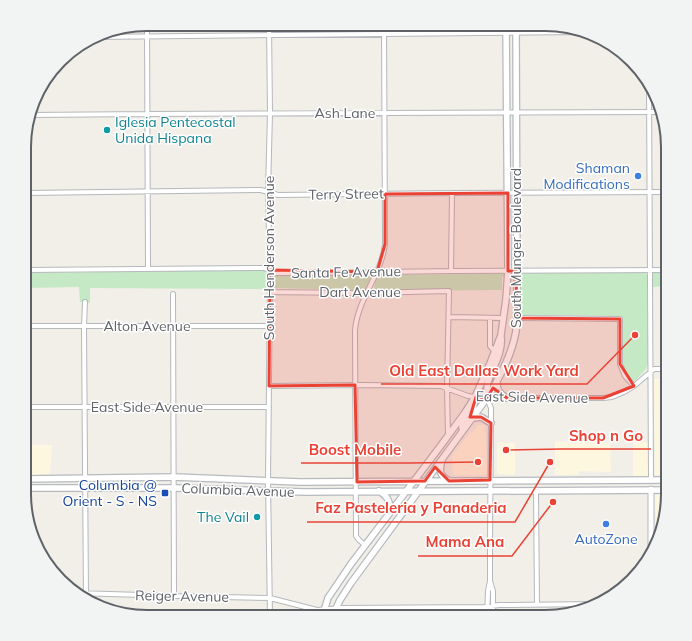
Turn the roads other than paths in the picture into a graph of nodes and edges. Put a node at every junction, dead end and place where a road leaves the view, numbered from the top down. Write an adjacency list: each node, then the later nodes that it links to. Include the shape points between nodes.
1 (147, 31): 8 (street)
2 (269, 31): 7 (street, South Henderson Avenue)
3 (506, 32): 4 (street); 6 (street); 16 (main road, South Munger Boulevard)
4 (516, 32): 5 (street); 11 (main road, South Munger Boulevard)
5 (560, 32)
6 (384, 33): 7 (street); 15 (street)
7 (269, 35): 8 (street); 14 (street, South Henderson Avenue)
8 (147, 36): 9 (street); 17 (street)
9 (111, 37)
10 (649, 96): 12 (street)
11 (516, 112): 12 (street, Ash Lane); 16 (street, Ash Lane); 21 (main road, South Munger Boulevard)
12 (649, 112): 13 (street, Ash Lane); 22 (street)
13 (655, 112)
14 (270, 113): 15 (street, Ash Lane); 17 (street, Ash Lane); 20 (street, South Henderson Avenue)
15 (385, 113): 16 (street, Ash Lane); 27 (street)
16 (506, 113): 26 (main road, South Munger Boulevard)
17 (148, 114): 18 (street, Ash Lane); 19 (street)
18 (36, 115)
19 (149, 191): 20 (street, Terry Street); 24 (street, Terry Street); 28 (street)
20 (268, 191): 27 (street, Terry Street, via 278,195); 31 (street, South Henderson Avenue)
21 (517, 192): 22 (street, Terry Street); 26 (street, Terry Street); 33 (main road, South Munger Boulevard)
22 (650, 192): 23 (street, Terry Street); 29 (street)
23 (661, 192)
24 (31, 193)
25 (452, 193): 26 (street, Terry Street); 27 (street, Terry Street); 35 (street)
26 (508, 193): 32 (main road, South Munger Boulevard)
27 (385, 194): 36 (street, via 385,244)
28 (148, 268): 30 (street, Santa Fe Avenue); 31 (street, Santa Fe Avenue)
29 (650, 269): 33 (street, Santa Fe Avenue); 34 (street, Santa Fe Avenue); 52 (street)
30 (31, 270)
31 (270, 270): 36 (street, Santa Fe Avenue, via 275,273); 37 (street, South Henderson Avenue)
32 (508, 270): 33 (street, Santa Fe Avenue); 35 (street, Santa Fe Avenue); 43 (main road, South Munger Boulevard)
33 (516, 270): 44 (main road, South Munger Boulevard)
34 (661, 270)
35 (451, 271): 36 (street, Santa Fe Avenue)
36 (377, 272): 38 (street)
37 (270, 292): 38 (street, Dart Avenue); 48 (street, South Henderson Avenue)
38 (367, 293): 41 (street, Dart Avenue, via 449,291); 54 (street, via 356,320)
39 (173, 294): 47 (street)
40 (85, 302): 46 (street)
41 (449, 317): 42 (street); 57 (street)
42 (490, 318): 43 (street); 50 (street, via 490,346)
43 (504, 318): 49 (main road, South Munger Boulevard)
44 (517, 318): 53 (main road, South Munger Boulevard, via 513,344); 56 (street, via 620,319 621,369)
45 (31, 326): 46 (street, Alton Avenue)
46 (84, 326): 47 (street, Alton Avenue); 64 (street)
47 (173, 326): 48 (street, Alton Avenue); 62 (street)
48 (269, 326): 55 (street, South Henderson Avenue)
49 (501, 335): 50 (main road, South Munger Boulevard); 59 (main road, via 502,343 488,382)
50 (494, 352): 58 (main road, South Munger Boulevard)
51 (661, 370): 52 (street, East Side Avenue)
52 (650, 373): 56 (street, East Side Avenue); 75 (street)
53 (498, 381): 59 (main road, South Munger Boulevard); 60 (main road, via 498,391)
54 (355, 385): 55 (street, East Side Avenue); 57 (street, East Side Avenue); 79 (street)
55 (269, 386): 63 (street, South Henderson Avenue)
56 (634, 386): 60 (street, East Side Avenue, via 618,395 603,398)
57 (447, 388): 58 (street, East Side Avenue); 68 (street)
58 (475, 397): 59 (street, East Side Avenue); 67 (main road, via 473,408 462,425); 68 (main road, South Munger Boulevard)
59 (487, 398): 60 (street, East Side Avenue); 65 (main road, South Munger Boulevard); 66 (street, via 491,408)
60 (507, 398)
61 (31, 407): 64 (street, East Side Avenue)
62 (173, 407): 63 (street, East Side Avenue); 64 (street, East Side Avenue); 70 (street)
63 (269, 407): 77 (street, South Henderson Avenue)
64 (85, 408): 71 (street)
65 (473, 418): 66 (main road, via 481,417); 67 (main road, South Munger Boulevard)
66 (491, 423): 73 (street)
67 (462, 432): 69 (main road, South Munger Boulevard)
68 (448, 435): 80 (main road, South Munger Boulevard)
69 (442, 458): 78 (main road, South Munger Boulevard); 81 (main road, via 441,474)
70 (174, 477): 71 (main road, Columbia Avenue); 77 (main road, Columbia Avenue); 84 (street)
71 (85, 478): 72 (main road, Columbia Avenue); 83 (street)
72 (31, 479)
73 (490, 480): 74 (main road, Columbia Avenue); 81 (main road, Columbia Avenue); 87 (street)
74 (584, 480): 75 (main road, Columbia Avenue); 89 (main road)
75 (652, 480): 76 (main road, Columbia Avenue); 85 (main road)
76 (661, 480)
77 (268, 481): 79 (main road, Columbia Avenue); 91 (street, South Henderson Avenue)
78 (425, 481): 80 (main road, Columbia Avenue); 81 (main road, Columbia Avenue); 94 (main road, South Munger Boulevard)
79 (357, 482): 80 (main road, Columbia Avenue); 92 (street)
80 (413, 482): 93 (main road, South Munger Boulevard)
81 (449, 482)
82 (31, 488): 83 (main road, Columbia Avenue)
83 (85, 488): 84 (main road, Columbia Avenue); 99 (street)
84 (175, 488): 91 (main road, Columbia Avenue); 101 (street)
85 (651, 489): 89 (main road, Columbia Avenue); 90 (main road, Columbia Avenue); 96 (street)
86 (379, 490): 92 (main road, Columbia Avenue); 93 (main road, Columbia Avenue); 95 (main road, via 389,500)
87 (490, 490): 88 (main road, Columbia Avenue); 94 (main road, Columbia Avenue); 98 (street)
88 (536, 490): 89 (main road, Columbia Avenue); 103 (street)
89 (584, 490)
90 (661, 490)
91 (269, 491): 92 (main road, Columbia Avenue); 102 (street, South Henderson Avenue)
92 (356, 491): 97 (street, via 356,536)
93 (406, 491): 94 (main road, Columbia Avenue); 95 (main road, South Munger Boulevard)
94 (419, 491): 107 (main road, South Munger Boulevard, via 351,583)
95 (389, 514): 97 (main road, South Munger Boulevard)
96 (651, 540)
97 (365, 545): 108 (main road, South Munger Boulevard, via 328,598)
98 (490, 581): 105 (street); 106 (street)
99 (86, 593)
100 (87, 593): 101 (street, Reiger Avenue)
101 (174, 596): 102 (street, Reiger Avenue)
102 (270, 598): 108 (street, Reiger Avenue, via 317,610); 109 (street, South Henderson Avenue)
103 (537, 604): 104 (street, Reiger Avenue); 105 (street, Reiger Avenue)
104 (581, 604)
105 (493, 606): 106 (street, Reiger Avenue); 110 (street)
106 (487, 607): 107 (street, Reiger Avenue)
107 (336, 608): 108 (street, Reiger Avenue)
108 (324, 609)
109 (270, 610)
110 (493, 610)

